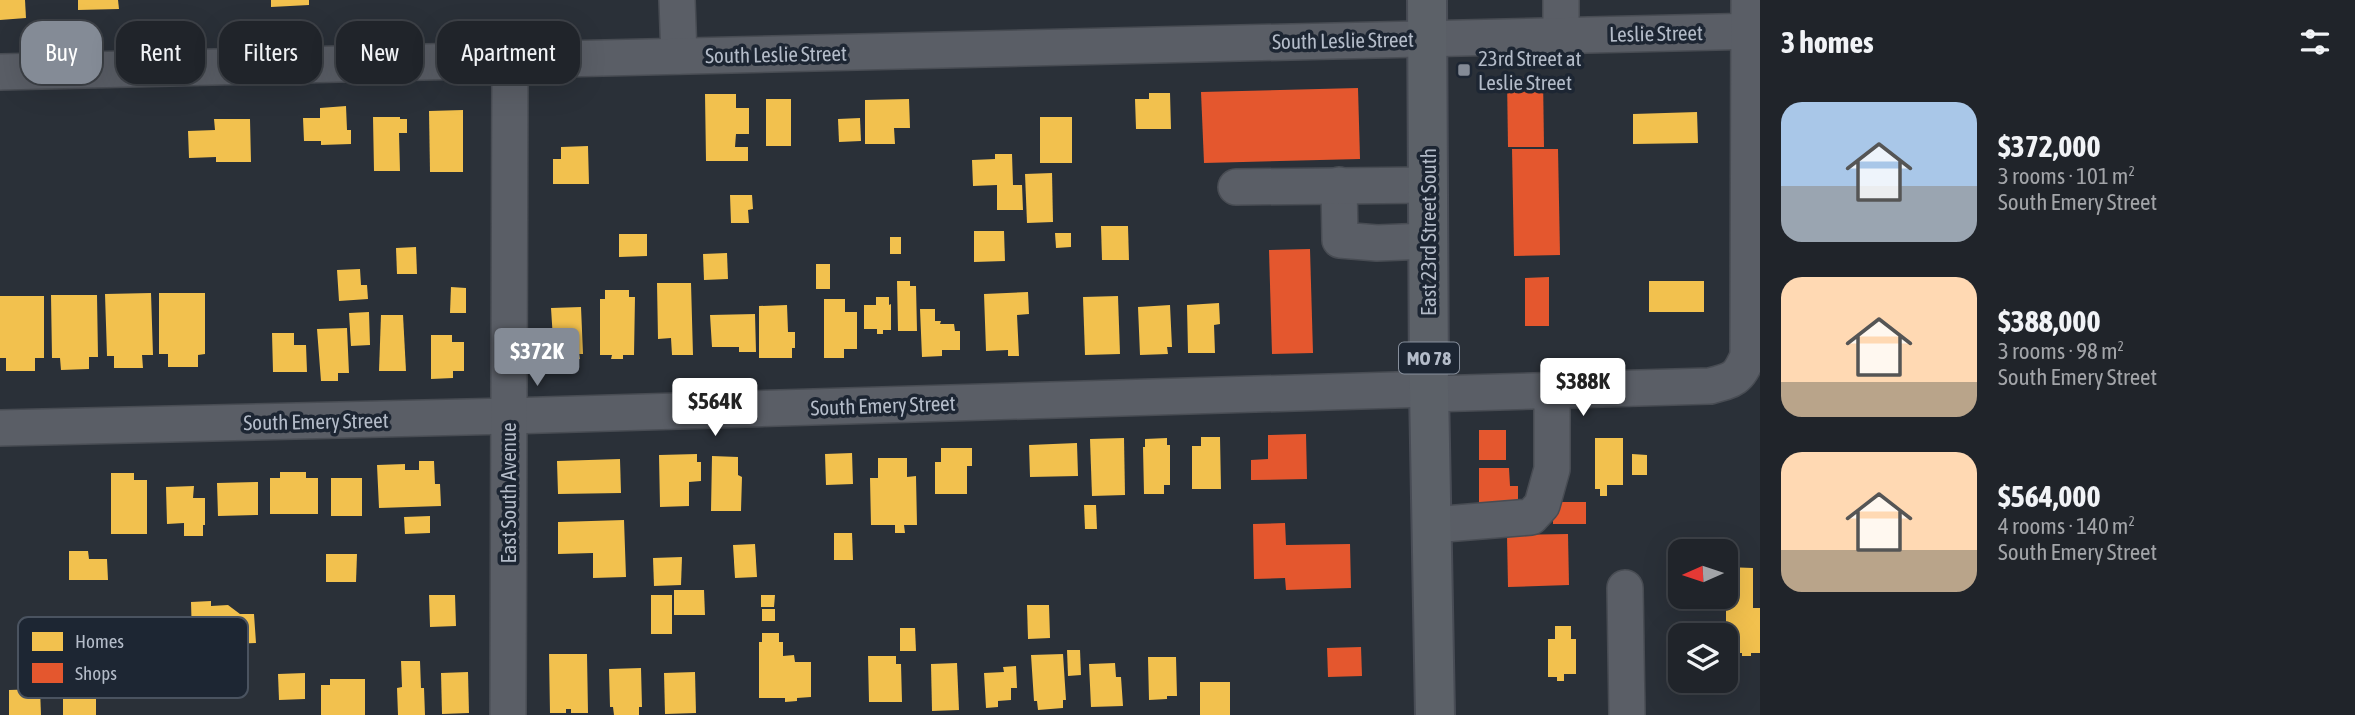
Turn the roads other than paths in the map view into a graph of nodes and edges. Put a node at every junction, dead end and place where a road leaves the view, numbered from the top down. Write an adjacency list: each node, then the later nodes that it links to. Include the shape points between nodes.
1 (677, 0): 7 (street)
2 (1427, 0): 6 (main road, East 23rd Street South / MO 78)
3 (1561, 0): 5 (street)
4 (1753, 20): 5 (street, Leslie Street); 17 (street, South Emery Street, via 1748,356 1740,374 1710,386)
5 (1561, 36): 6 (street, Leslie Street)
6 (1426, 38): 7 (street, South Leslie Street); 13 (main road, East 23rd Street South / MO 78)
7 (679, 56): 8 (street, South Leslie Street)
8 (580, 58)
9 (437, 62): 10 (street, South Leslie Street)
10 (0, 72)
11 (510, 84): 18 (street, East South Avenue)
12 (1339, 185): 13 (street); 14 (street); 15 (street, via 1340,240)
13 (1427, 185): 15 (main road, East 23rd Street South / MO 78)
14 (1236, 187)
15 (1428, 241): 16 (main road, East 23rd Street South / MO 78)
16 (1429, 391): 17 (street, South Emery Street); 18 (street, South Emery Street); 20 (main road, East 23rd Street South / MO 78)
17 (1552, 391): 20 (street, via 1552,469 1542,505 1531,517)
18 (509, 416): 19 (street, South Emery Street); 22 (street, East South Avenue)
19 (0, 428)
20 (1432, 525): 23 (main road, East 23rd Street South / MO 78)
21 (1625, 588): 24 (street)
22 (508, 715)
23 (1435, 715)
24 (1628, 715)

